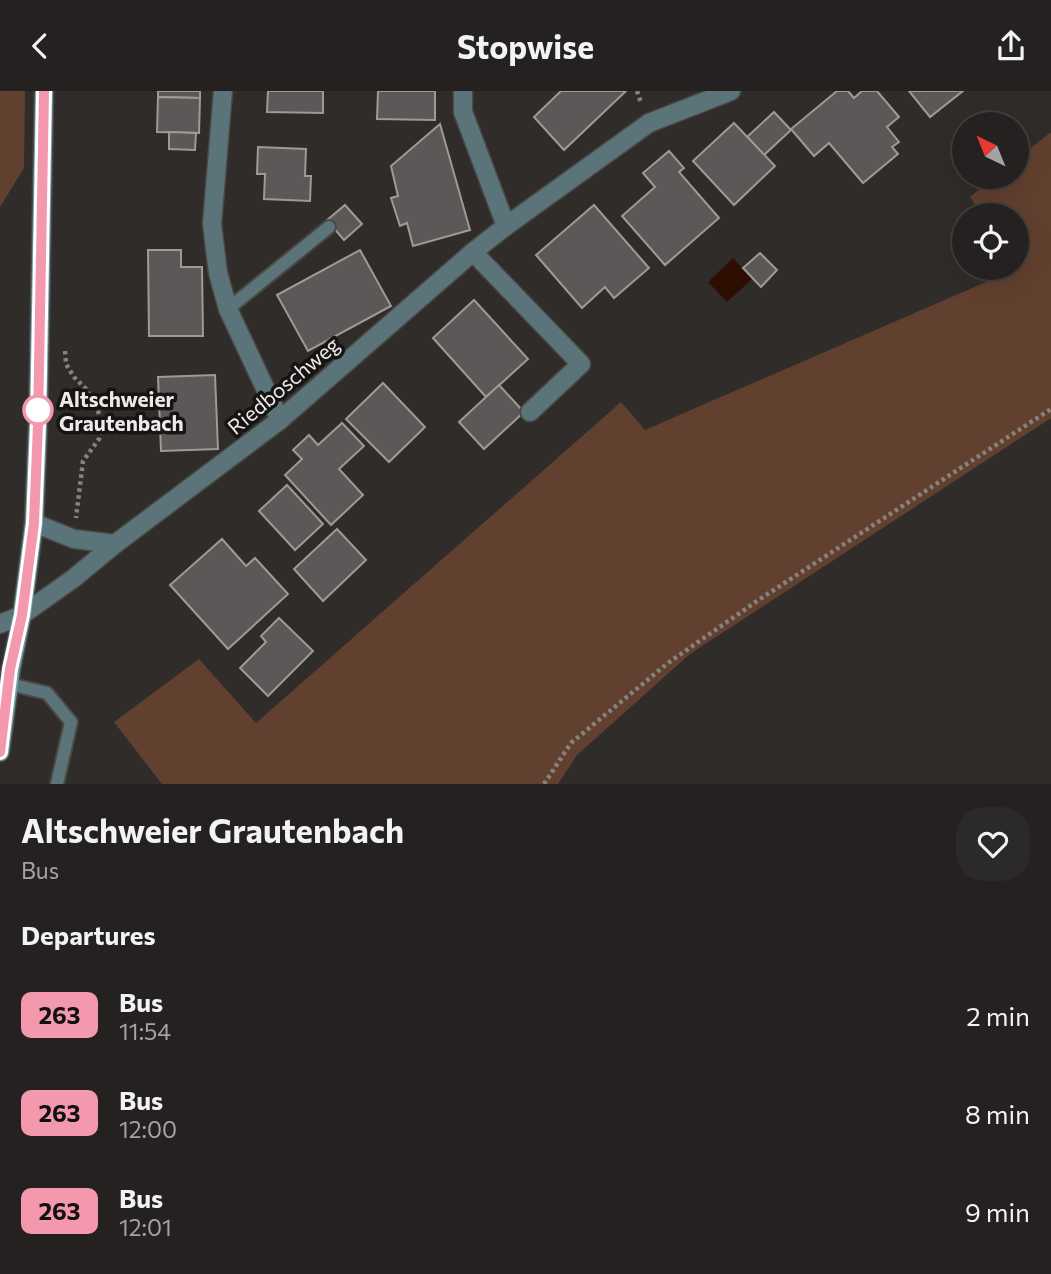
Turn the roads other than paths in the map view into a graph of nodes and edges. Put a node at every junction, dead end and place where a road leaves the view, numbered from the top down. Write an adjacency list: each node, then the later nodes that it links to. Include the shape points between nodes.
1 (44, 91): 11 (street)
2 (223, 91): 8 (street, via 212,224 218,273)
3 (463, 91): 5 (street, via 463,112)
4 (731, 91): 5 (street, Riedboschweg, via 649,123)
5 (506, 226): 7 (street, Riedboschweg)
6 (329, 227): 8 (lane)
7 (473, 253): 9 (street, via 581,364); 10 (street, Riedboschweg)
8 (229, 309): 10 (street)
9 (530, 412)
10 (280, 420): 12 (street, Riedboschweg)
11 (34, 523): 12 (street, via 74,539); 13 (street)
12 (115, 544): 13 (street, Riedboschweg)
13 (22, 615): 14 (street, Riedboschweg); 15 (street)
14 (0, 624)
15 (9, 684): 16 (street); 17 (lane, via 47,694 71,722)
16 (0, 752)
17 (57, 784)

